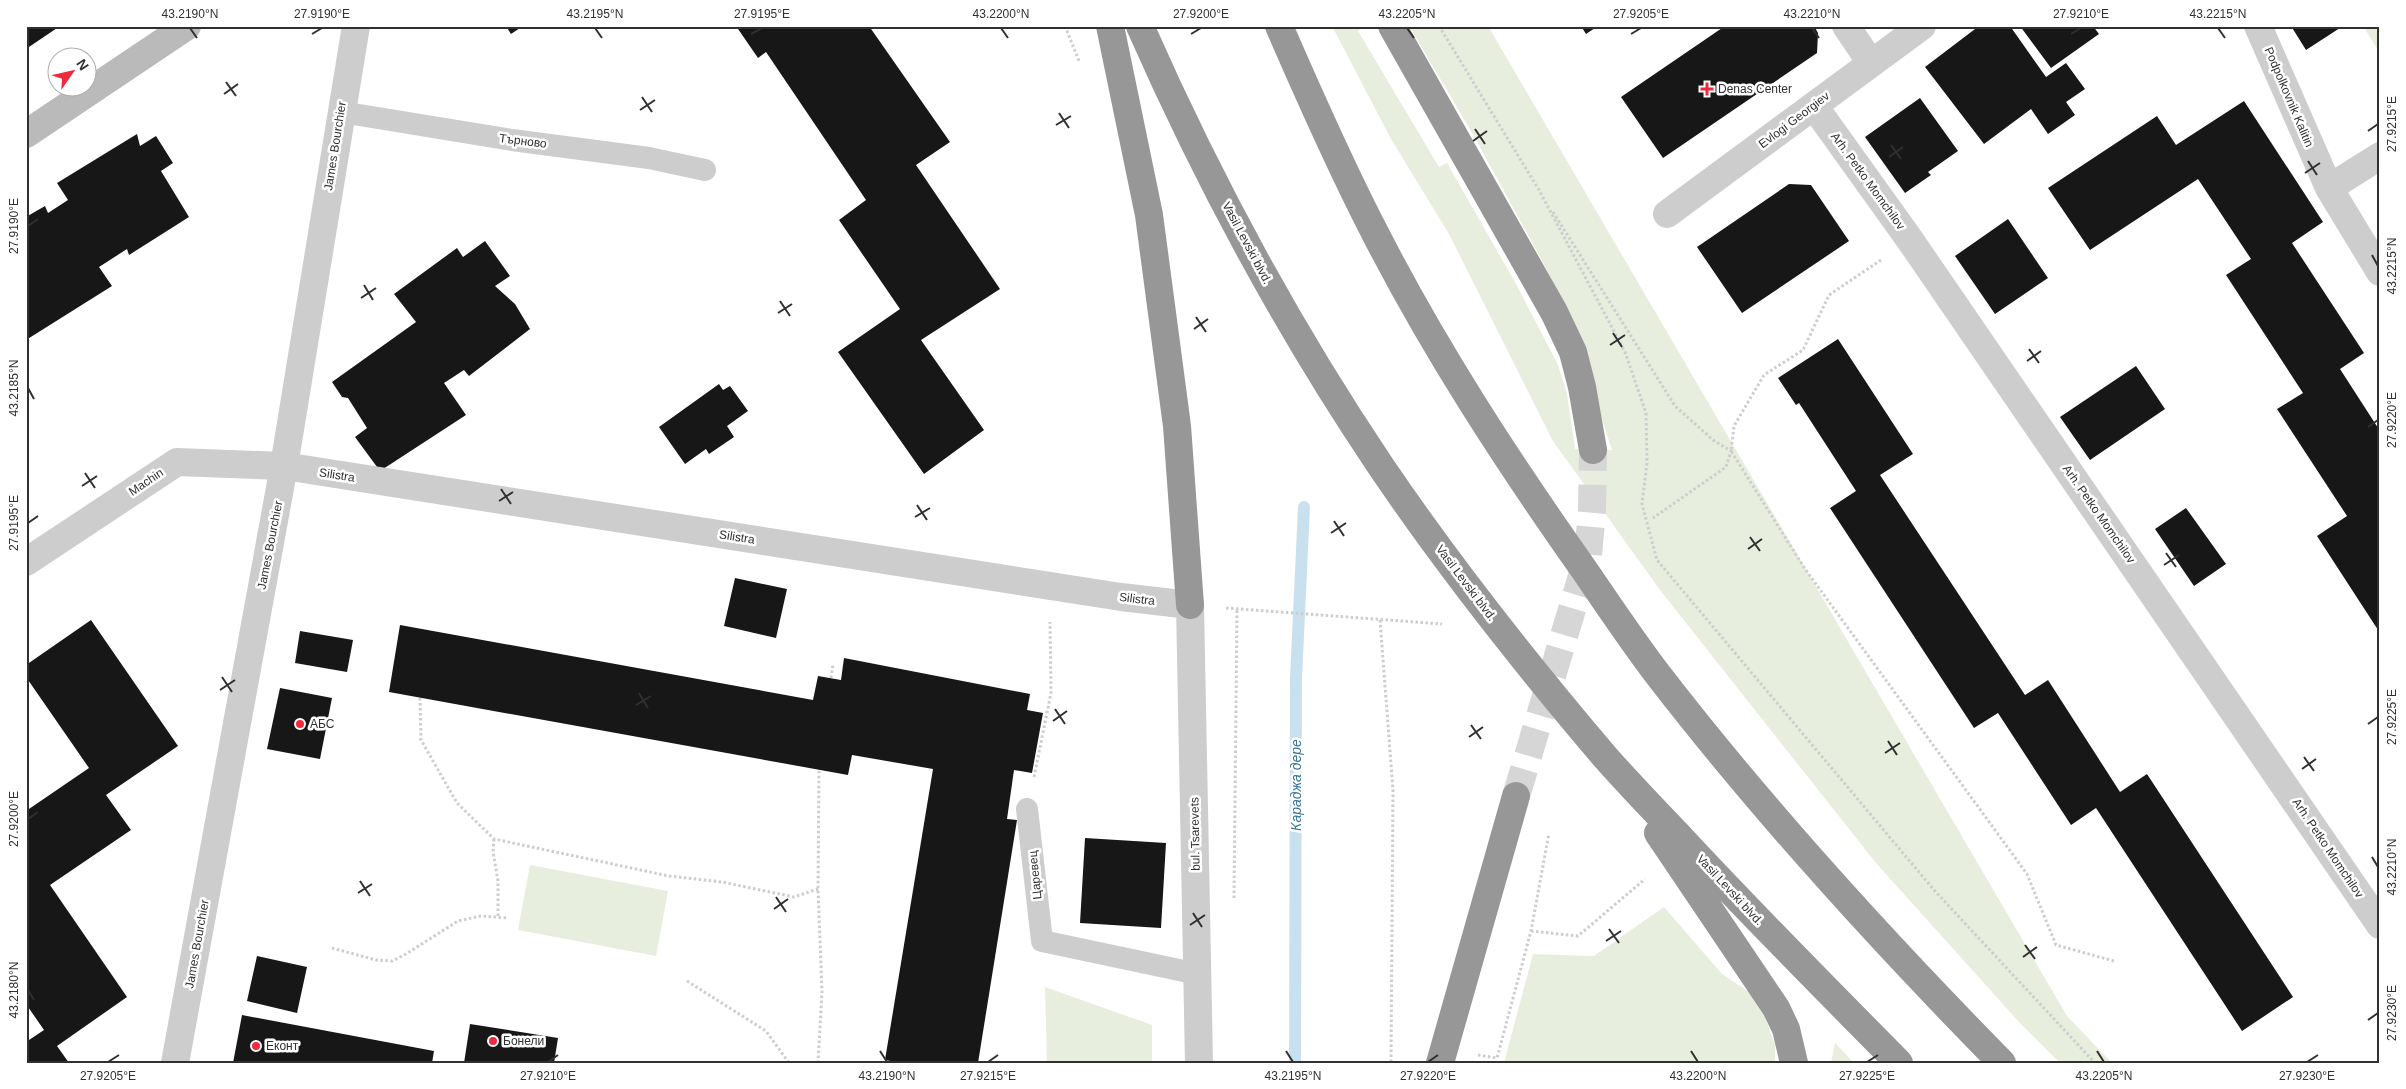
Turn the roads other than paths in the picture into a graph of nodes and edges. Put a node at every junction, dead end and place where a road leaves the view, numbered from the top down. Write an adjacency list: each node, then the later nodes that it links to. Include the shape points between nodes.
1 (187, 26): 13 (street)
2 (356, 26): 12 (street, James Bourchier)
3 (1110, 26): 22 (highway, via 1149,215 1177,426)
4 (1140, 26): 23 (highway, Vasil Levski blvd., via 1194,145 1286,315 1333,393 1432,538)
5 (1279, 26): 33 (highway, via 1374,231 1467,395 1542,510 1657,673 1732,767 1917,976)
6 (1392, 26): 19 (highway, via 1558,320 1573,352)
7 (1846, 26): 10 (street)
8 (1922, 26): 10 (street, Evlogi Georgiev)
9 (2258, 26): 16 (street, Podpolkovnik Kalitin)
10 (1871, 63): 11 (street, Evlogi Georgiev)
11 (1814, 106): 17 (street, Evlogi Georgiev); 26 (street, Arh. Petko Momchilov, via 1910,240)
12 (340, 112): 15 (lane, Търново, via 649,158); 20 (street, James Bourchier)
13 (26, 134)
14 (2380, 156): 16 (street)
15 (706, 170)
16 (2329, 188): 18 (street, Podpolkovnik Kalitin)
17 (1667, 214)
18 (2380, 272)
19 (1593, 450)
20 (284, 466): 21 (street, Machin, via 177,462); 22 (street, Silistra); 29 (street, James Bourchier)
21 (26, 562)
22 (1190, 605): 27 (street, bul. Tsarevets)
23 (1608, 760): 31 (highway, via 1776,1008 1786,1029); 32 (highway, Vasil Levski blvd., via 1749,911)
24 (1516, 796): 28 (highway)
25 (1027, 809): 27 (lane, Царевец, via 1042,940)
26 (2380, 925)
27 (1198, 974): 30 (street, bul. Tsarevets)
28 (1441, 1055)
29 (175, 1063)
30 (1199, 1063)
31 (1794, 1063)
32 (1899, 1063)
33 (2002, 1063)

